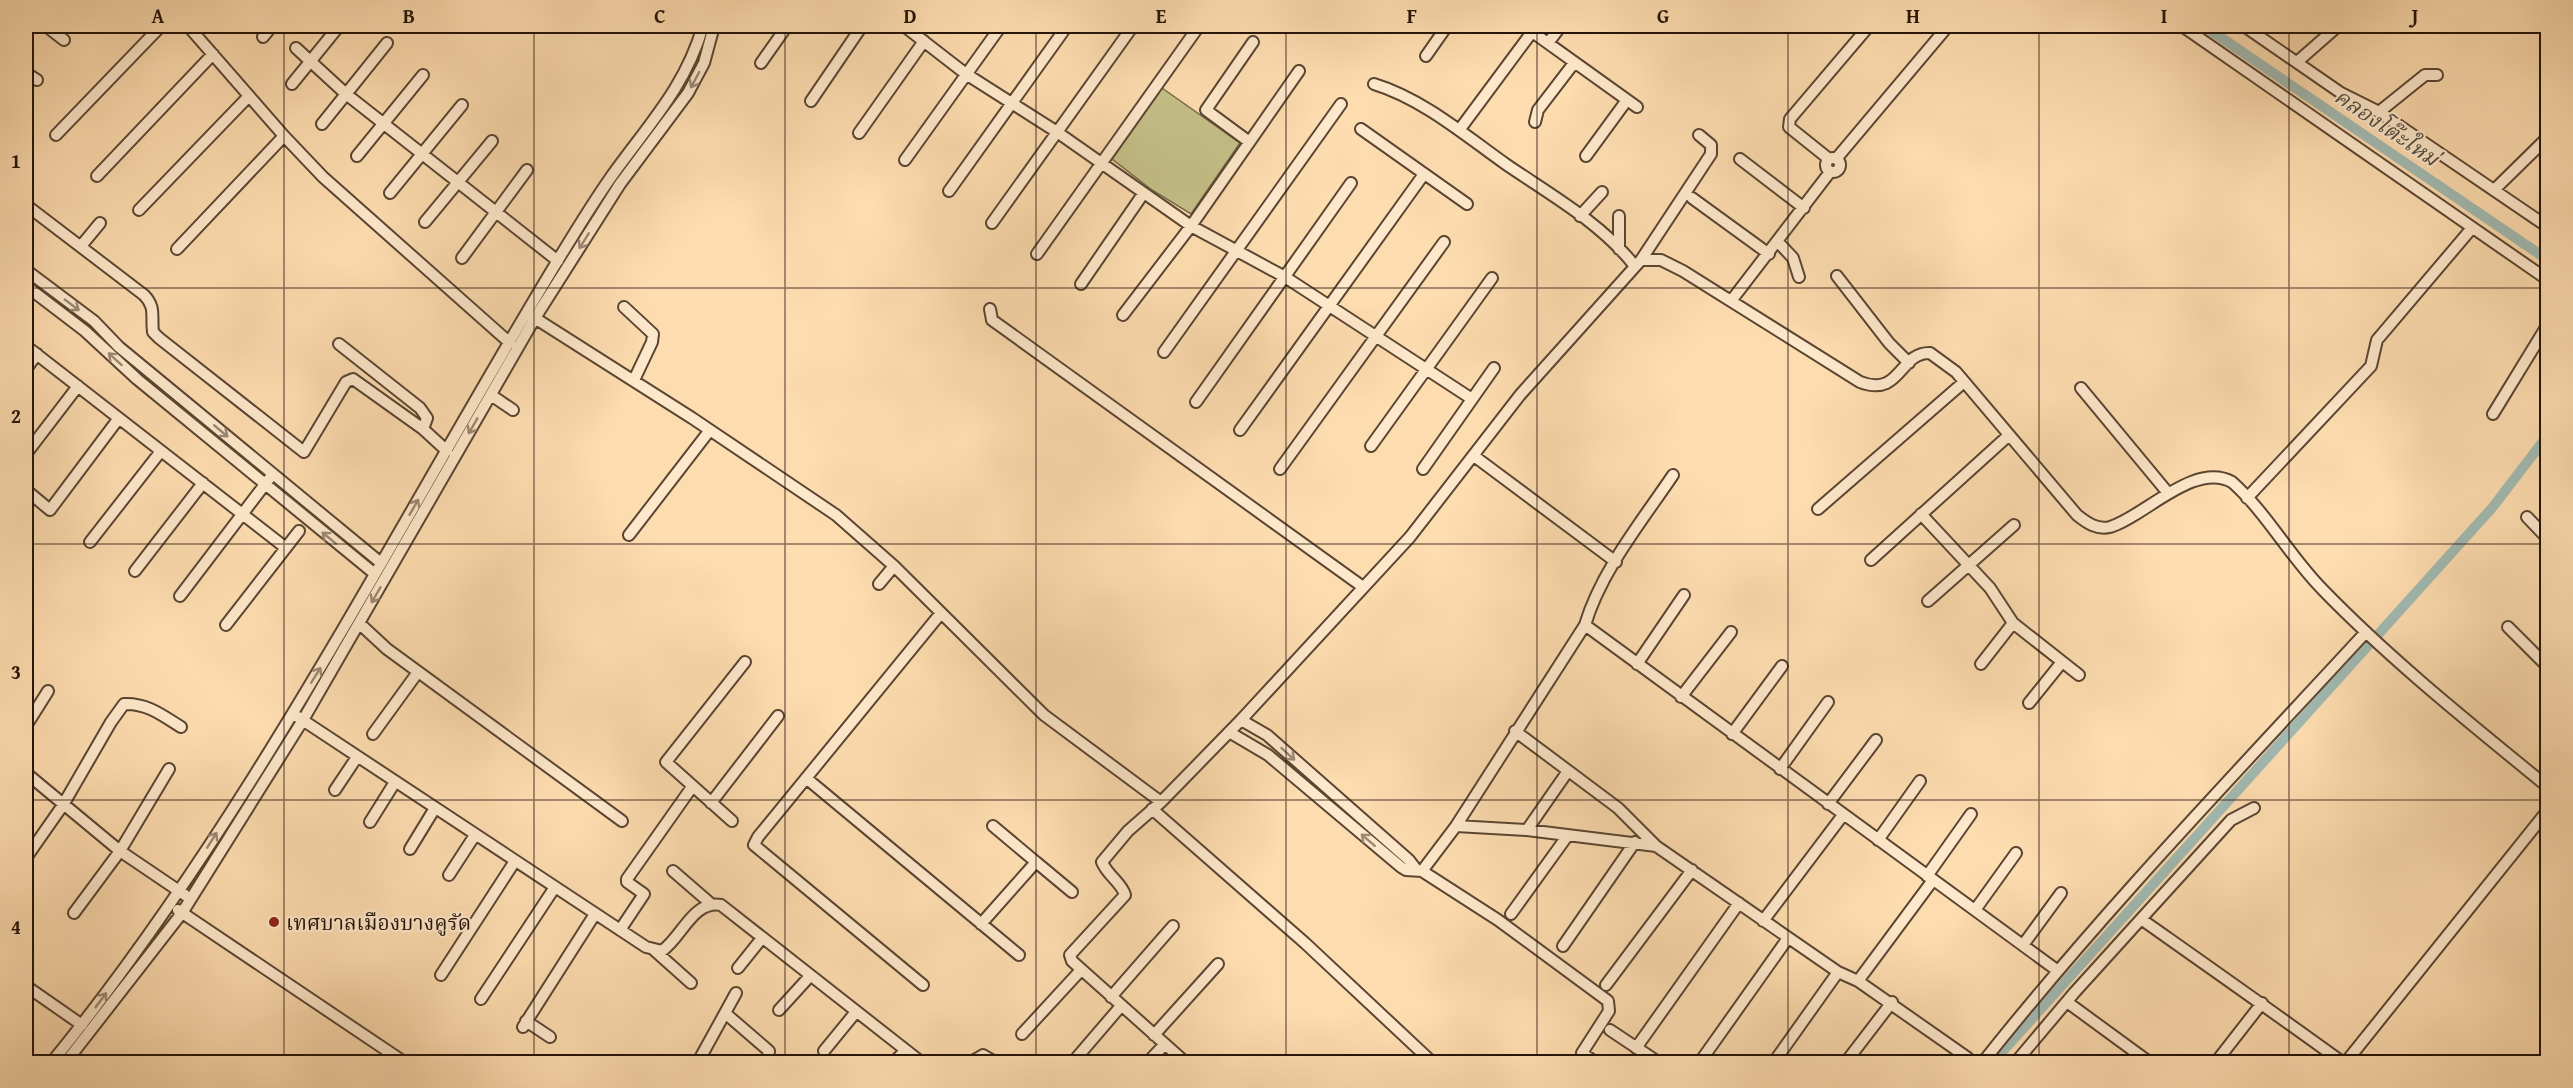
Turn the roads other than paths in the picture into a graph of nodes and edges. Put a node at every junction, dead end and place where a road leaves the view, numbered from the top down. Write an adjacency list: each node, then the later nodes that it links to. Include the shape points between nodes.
1 (46, 26): 24 (street)
2 (161, 26): 60 (street)
3 (188, 26): 30 (street)
4 (272, 26): 23 (street)
5 (339, 26): 32 (street)
6 (703, 26): 106 (street, via 679,86 610,178)
7 (714, 26): 120 (street, one-way to 120, via 704,63 688,93)
8 (787, 26): 34 (street)
9 (862, 26): 47 (street)
10 (904, 26): 25 (street)
11 (1067, 26): 48 (street)
12 (1133, 26): 58 (street)
13 (1199, 26): 72 (street)
14 (1448, 26): 31 (street)
15 (1561, 26): 28 (street)
16 (1869, 26): 70 (street, via 1790,119 1789,127)
17 (1948, 26): 70 (street)
18 (2181, 26): 96 (street)
19 (2244, 26): 33 (street)
20 (2338, 26): 33 (street)
21 (996, 27): 38 (street)
22 (1528, 29): 28 (street); 57 (street)
23 (263, 37)
24 (64, 40)
25 (924, 41): 38 (street); 59 (street)
26 (1253, 42): 65 (street, via 1206,110)
27 (387, 43): 44 (street)
28 (1548, 44): 35 (street)
29 (296, 48): 32 (street)
30 (213, 54): 45 (street); 75 (street)
31 (1426, 56)
32 (311, 62): 42 (street); 44 (street)
33 (2297, 62): 52 (street, via 2341,93)
34 (761, 63)
35 (1574, 63): 46 (street); 53 (street, via 1538,110)
36 (1299, 71): 65 (street)
37 (26, 73): 41 (street)
38 (966, 74): 48 (street); 71 (street)
39 (423, 75): 55 (street)
40 (2437, 75): 52 (street, via 2425,75)
41 (37, 80)
42 (292, 84)
43 (1374, 84): 57 (street, via 1402,95)
44 (346, 94): 54 (street); 55 (street)
45 (249, 96): 62 (street); 87 (street)
46 (1627, 100): 51 (street); 68 (street)
47 (811, 101)
48 (1010, 104): 58 (street); 79 (street)
49 (1341, 104): 101 (street)
50 (462, 105): 66 (street)
51 (1637, 107)
52 (2379, 112): 78 (street)
53 (1535, 122)
54 (322, 124)
55 (383, 124): 66 (street); 67 (street)
56 (1361, 129): 74 (street)
57 (1460, 129): 89 (street)
58 (1057, 132): 72 (street); 93 (street)
59 (859, 134)
60 (56, 135)
61 (1699, 135): 107 (street, via 1711,145 1710,154)
62 (284, 136): 100 (street); 124 (street, via 323,177)
63 (2547, 137): 78 (street)
64 (492, 141): 77 (street)
65 (1248, 141): 94 (street)
66 (421, 154): 77 (street); 81 (street)
67 (357, 156)
68 (1586, 156)
69 (1740, 159): 86 (street)
70 (1833, 159): 86 (street, via 1840,165 1838,169 1830,172)
71 (905, 160)
72 (1102, 164): 82 (street); 103 (street)
73 (527, 170): 88 (street)
74 (1424, 174): 84 (street); 118 (street)
75 (97, 176)
76 (1351, 183): 110 (street)
77 (458, 184): 88 (street); 91 (street)
78 (2494, 190): 95 (street)
79 (949, 191)
80 (1602, 192): 89 (street)
81 (390, 193)
82 (1143, 194): 94 (street); 114 (street)
83 (1692, 198): 104 (street)
84 (1467, 204)
85 (26, 205): 99 (street)
86 (1804, 208): 98 (street)
87 (139, 210)
88 (496, 214): 105 (street); 106 (street)
89 (1580, 216): 102 (street)
90 (1618, 216): 102 (street)
91 (425, 222)
92 (100, 223): 99 (street)
93 (992, 223)
94 (1191, 226): 101 (street); 121 (street)
95 (2547, 227)
96 (2472, 228): 113 (street); 164 (street, via 2377,340 2371,366)
97 (1444, 242): 123 (street)
98 (1778, 242): 104 (street); 112 (street, via 1793,258)
99 (81, 246): 147 (street, via 151,302 153,332 159,338 304,452 346,382 353,379)
100 (177, 249)
101 (1237, 249): 110 (street); 127 (street)
102 (1619, 249): 107 (street)
103 (1037, 254)
104 (1769, 254): 116 (street)
105 (462, 258)
106 (558, 261): 120 (street)
107 (1637, 263): 116 (street, via 1661,260); 155 (street, via 1520,395)
108 (26, 270): 130 (street, one-way to 130, via 94,321)
109 (1837, 276): 129 (street)
110 (1284, 277): 118 (street); 143 (street)
111 (1492, 278): 133 (street)
112 (1799, 278)
113 (2547, 280)
114 (1081, 284)
115 (26, 286): 134 (street, one-way to 115, via 85,331)
116 (1731, 301): 129 (street, via 1874,388 1895,377)
117 (624, 307): 135 (street, via 653,334)
118 (1330, 307): 123 (street); 149 (street)
119 (990, 309): 183 (street, via 992,320)
120 (531, 315): 124 (street); 135 (street); 141 (street)
121 (1123, 315)
122 (2547, 324): 145 (street)
123 (1376, 338): 133 (street); 157 (street)
124 (510, 342): 153 (street)
125 (339, 344): 147 (street, via 420,408 427,418)
126 (26, 346): 128 (street)
127 (1164, 352)
128 (37, 354): 132 (street); 138 (street)
129 (1909, 363): 136 (street, via 1923,353 1930,353)
130 (146, 368): 134 (street); 137 (street)
131 (1494, 368): 142 (street)
132 (26, 369)
133 (1426, 371): 142 (street); 151 (street)
134 (137, 379): 140 (street)
135 (634, 380): 148 (street)
136 (1964, 382): 150 (street); 165 (street)
137 (165, 384): 140 (street); 158 (street, one-way to 158)
138 (78, 386): 146 (street); 154 (street)
139 (2081, 388): 163 (street)
140 (156, 395): 161 (street)
141 (491, 395): 144 (street); 189 (street, one-way to 189)
142 (1472, 399): 156 (street)
143 (1196, 402)
144 (513, 410)
145 (2493, 414)
146 (119, 418): 152 (street); 162 (street, via 50,510)
147 (423, 429): 153 (street)
148 (710, 430): 171 (street); 179 (street, via 836,515)
149 (1240, 430)
150 (2008, 436): 163 (street, via 2090,525 2110,527); 167 (street)
151 (1371, 447)
152 (162, 451): 160 (street); 173 (street)
153 (447, 451): 177 (street, one-way to 153)
154 (26, 454)
155 (1474, 456): 176 (street); 183 (street, via 1410,537)
156 (1423, 469)
157 (1280, 470)
158 (273, 474): 161 (street); 177 (street)
159 (1673, 474): 176 (street)
160 (203, 483): 166 (street); 180 (street)
161 (265, 485): 166 (street); 181 (street, one-way to 161)
162 (26, 490)
163 (2168, 493): 164 (street, via 2220,477 2232,482)
164 (2247, 498): 194 (street, via 2321,588)
165 (1818, 509)
166 (243, 514): 174 (street); 184 (street)
167 (1922, 514): 175 (street); 178 (street)
168 (2527, 517): 172 (street)
169 (2014, 525): 178 (street)
170 (299, 531): 174 (street)
171 (629, 535)
172 (2547, 539)
173 (90, 542)
174 (286, 548): 190 (street)
175 (1871, 560)
176 (1616, 562): 191 (street)
177 (381, 563): 181 (street)
178 (1969, 565): 186 (street); 188 (street)
179 (894, 566): 182 (street); 187 (street)
180 (135, 571)
181 (375, 574): 207 (street, one-way to 181)
182 (879, 584)
183 (1362, 587): 210 (street)
184 (180, 596)
185 (1684, 596): 197 (street)
186 (1928, 601)
187 (941, 613): 223 (street); 232 (street, via 1044,715)
188 (2013, 623): 196 (street); 198 (street)
189 (360, 624): 201 (street); 209 (street)
190 (226, 625)
191 (1585, 625): 197 (street); 213 (street)
192 (2508, 627): 200 (street)
193 (1731, 632): 204 (street)
194 (2368, 633): 227 (street); 288 (street, via 2222,787)
195 (745, 662): 226 (street, via 666,762)
196 (2062, 662): 202 (street); 206 (street)
197 (1637, 664): 204 (street)
198 (1980, 664)
199 (1782, 666): 216 (street)
200 (2547, 668)
201 (418, 672): 215 (street); 238 (street)
202 (2079, 675)
203 (48, 691): 211 (street)
204 (1681, 697): 216 (street)
205 (1828, 702): 220 (street)
206 (2029, 704)
207 (292, 713): 209 (street); 262 (street, one-way to 207)
208 (778, 716): 229 (street)
209 (303, 720): 218 (street); 265 (street)
210 (1241, 720): 214 (street); 256 (street, one-way to 256, via 1267,735)
211 (26, 726)
212 (181, 726): 231 (street, via 153,709 124,704)
213 (1515, 731): 221 (street); 243 (street)
214 (1229, 732): 232 (street); 256 (street, one-way to 214, via 1401,867 1268,755)
215 (373, 734)
216 (1732, 734): 220 (street)
217 (1876, 740): 230 (street)
218 (357, 756): 225 (street); 228 (street)
219 (169, 769): 251 (street)
220 (1780, 769): 230 (street)
221 (1568, 771): 244 (street); 249 (street, via 1618,808)
222 (26, 773): 231 (street)
223 (806, 778): 276 (street); 294 (street, via 754,845)
224 (1920, 781): 247 (street)
225 (395, 782): 233 (street); 240 (street)
226 (692, 787): 229 (street); 278 (street, via 627,879 644,896)
227 (2547, 787)
228 (334, 790)
229 (711, 803): 239 (street)
230 (1828, 804): 237 (street)
231 (63, 805): 251 (street); 253 (street)
232 (1157, 806): 287 (street, via 1128,831 1102,862 1125,895 1070,955); 332 (street)
233 (435, 808): 245 (street); 250 (street)
234 (2254, 808): 274 (street, via 2231,820)
235 (2547, 810): 241 (street)
236 (1971, 814): 260 (street)
237 (1843, 815): 247 (street); 275 (street)
238 (622, 821)
239 (732, 821)
240 (370, 822)
241 (2544, 824): 317 (street)
242 (993, 826): 255 (street)
243 (1456, 826): 244 (street); 256 (street)
244 (1527, 830): 246 (street)
245 (475, 835): 254 (street); 259 (street)
246 (1568, 835): 248 (street); 273 (street)
247 (1878, 840): 260 (street)
248 (1635, 842): 249 (street); 282 (street)
249 (1656, 846): 257 (street)
250 (410, 849)
251 (120, 851): 262 (street); 270 (street)
252 (2016, 853): 269 (street)
253 (26, 858)
254 (515, 861): 261 (street); 290 (street)
255 (1036, 862): 263 (street); 276 (street)
256 (1419, 870): 333 (street, via 1498,920 1608,1001 1609,1011 1582,1053)
257 (1692, 870): 267 (street); 295 (street)
258 (673, 871): 266 (street)
259 (449, 875)
260 (1930, 878): 269 (street); 292 (street)
261 (555, 887): 272 (street); 299 (street)
262 (180, 892): 265 (street); 268 (street)
263 (1072, 892)
264 (2061, 893): 281 (street)
265 (190, 899): 271 (street)
266 (710, 903): 279 (street, via 721,905); 283 (street, via 700,909 670,945 662,951)
267 (1739, 903): 275 (street); 313 (street)
268 (171, 905): 271 (street); 307 (street, one-way to 268)
269 (1975, 910): 281 (street)
270 (74, 913)
271 (182, 913): 319 (street); 320 (street)
272 (595, 914): 278 (street); 311 (street, via 525,1024)
273 (1511, 914)
274 (2141, 919): 301 (street); 302 (street)
275 (1764, 921): 280 (street)
276 (981, 924): 284 (street)
277 (1173, 926): 298 (street)
278 (620, 930): 283 (street)
279 (762, 938): 286 (street); 291 (street)
280 (1788, 938): 289 (street); 335 (street)
281 (2024, 945): 288 (street)
282 (1563, 946)
283 (654, 950): 293 (street)
284 (1018, 955)
285 (1218, 964): 310 (street)
286 (738, 968)
287 (1081, 970): 298 (street); 309 (street)
288 (2058, 970): 338 (street)
289 (1838, 972): 292 (street); 336 (street)
290 (441, 975)
291 (810, 976): 304 (street); 305 (street)
292 (1858, 981): 300 (street)
293 (691, 983)
294 (922, 985)
295 (1605, 985)
296 (26, 986): 307 (street)
297 (736, 993): 306 (street)
298 (1111, 997): 303 (street)
299 (481, 999)
300 (1893, 1002): 316 (street); 337 (street)
301 (2067, 1002): 339 (street); 340 (street)
302 (2262, 1003): 317 (street); 341 (street)
303 (1121, 1006): 310 (street); 329 (street)
304 (779, 1010)
305 (855, 1013): 314 (street); 315 (street)
306 (725, 1014): 323 (street); 324 (street, via 769,1051)
307 (82, 1025): 318 (street)
308 (1610, 1030): 313 (street)
309 (1022, 1034)
310 (1154, 1035): 312 (street)
311 (550, 1037)
312 (1164, 1044): 330 (street); 331 (street)
313 (1636, 1048): 334 (street)
314 (824, 1051)
315 (905, 1051): 325 (street); 326 (street)
316 (1968, 1058)
317 (2350, 1061)
318 (52, 1062)
319 (66, 1062)
320 (404, 1062)
321 (514, 1062): 322 (street)
322 (521, 1062)
323 (698, 1062)
324 (767, 1062)
325 (894, 1062)
326 (921, 1062)
327 (971, 1062): 328 (street, via 983,1055)
328 (995, 1062)
329 (1073, 1062)
330 (1148, 1062)
331 (1185, 1062)
332 (1432, 1062)
333 (1595, 1062)
334 (1658, 1062)
335 (1700, 1062)
336 (1774, 1062)
337 (1846, 1062)
338 (1983, 1062)
339 (2016, 1062)
340 (2149, 1062)
341 (2216, 1062)

